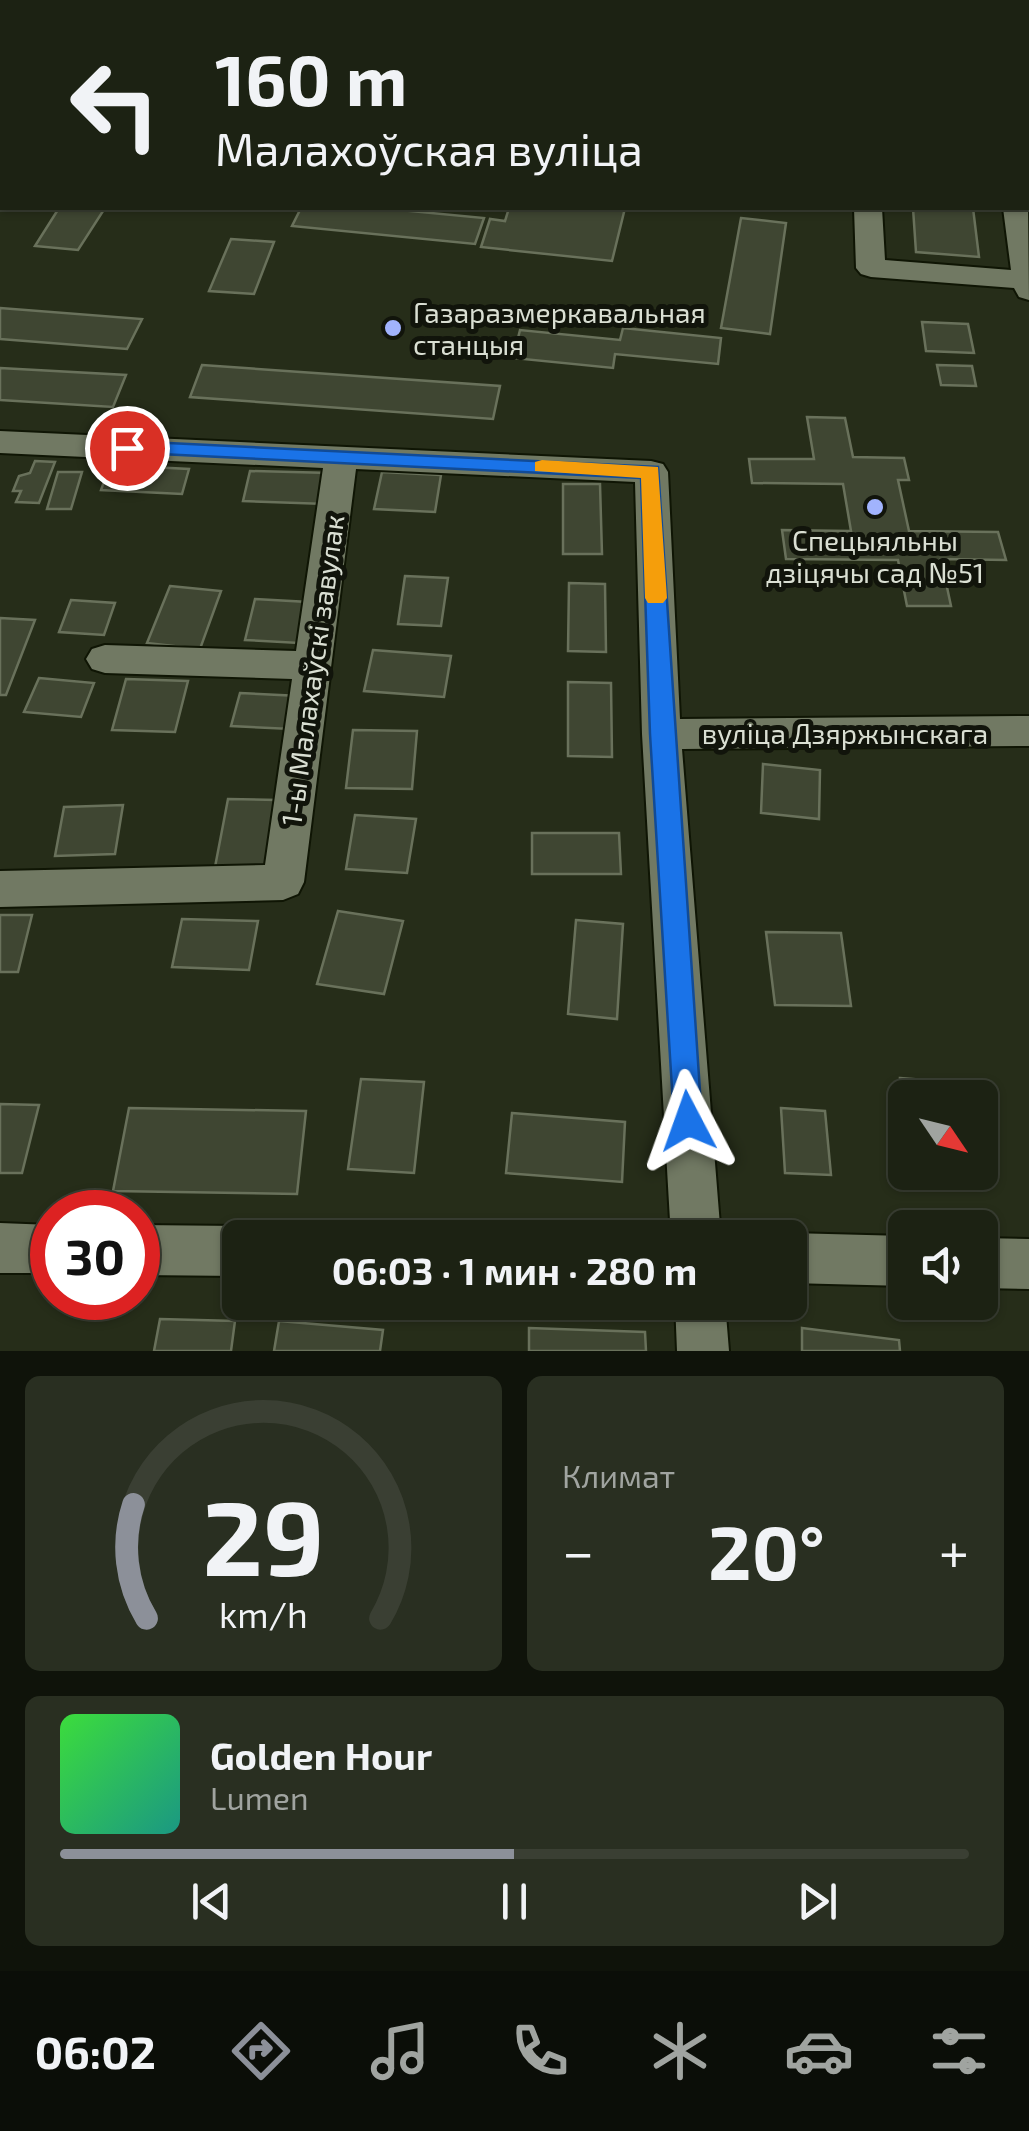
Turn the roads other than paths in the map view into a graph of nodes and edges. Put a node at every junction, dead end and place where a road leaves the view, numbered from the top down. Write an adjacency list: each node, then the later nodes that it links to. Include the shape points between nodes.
1 (868, 210): 3 (street, via 872,268)
2 (1021, 210): 3 (street)
3 (1027, 286)
4 (0, 442): 5 (street)
5 (341, 458): 7 (street, 1-ы Малахаўскі завулак); 9 (street, via 651,472)
6 (105, 659): 7 (street)
7 (312, 666): 10 (street, 1-ы Малахаўскі завулак, via 282,882)
8 (1029, 731): 9 (street, вуліца Дзяржынскага)
9 (661, 734): 11 (street)
10 (0, 889)
11 (695, 1220)
12 (0, 1248): 13 (street)
13 (30, 1249)
14 (160, 1250): 15 (street)
15 (222, 1251)
16 (807, 1258): 17 (street)
17 (888, 1261)
18 (998, 1263): 19 (street)
19 (1029, 1264)
20 (701, 1320): 21 (street)
21 (703, 1351)

